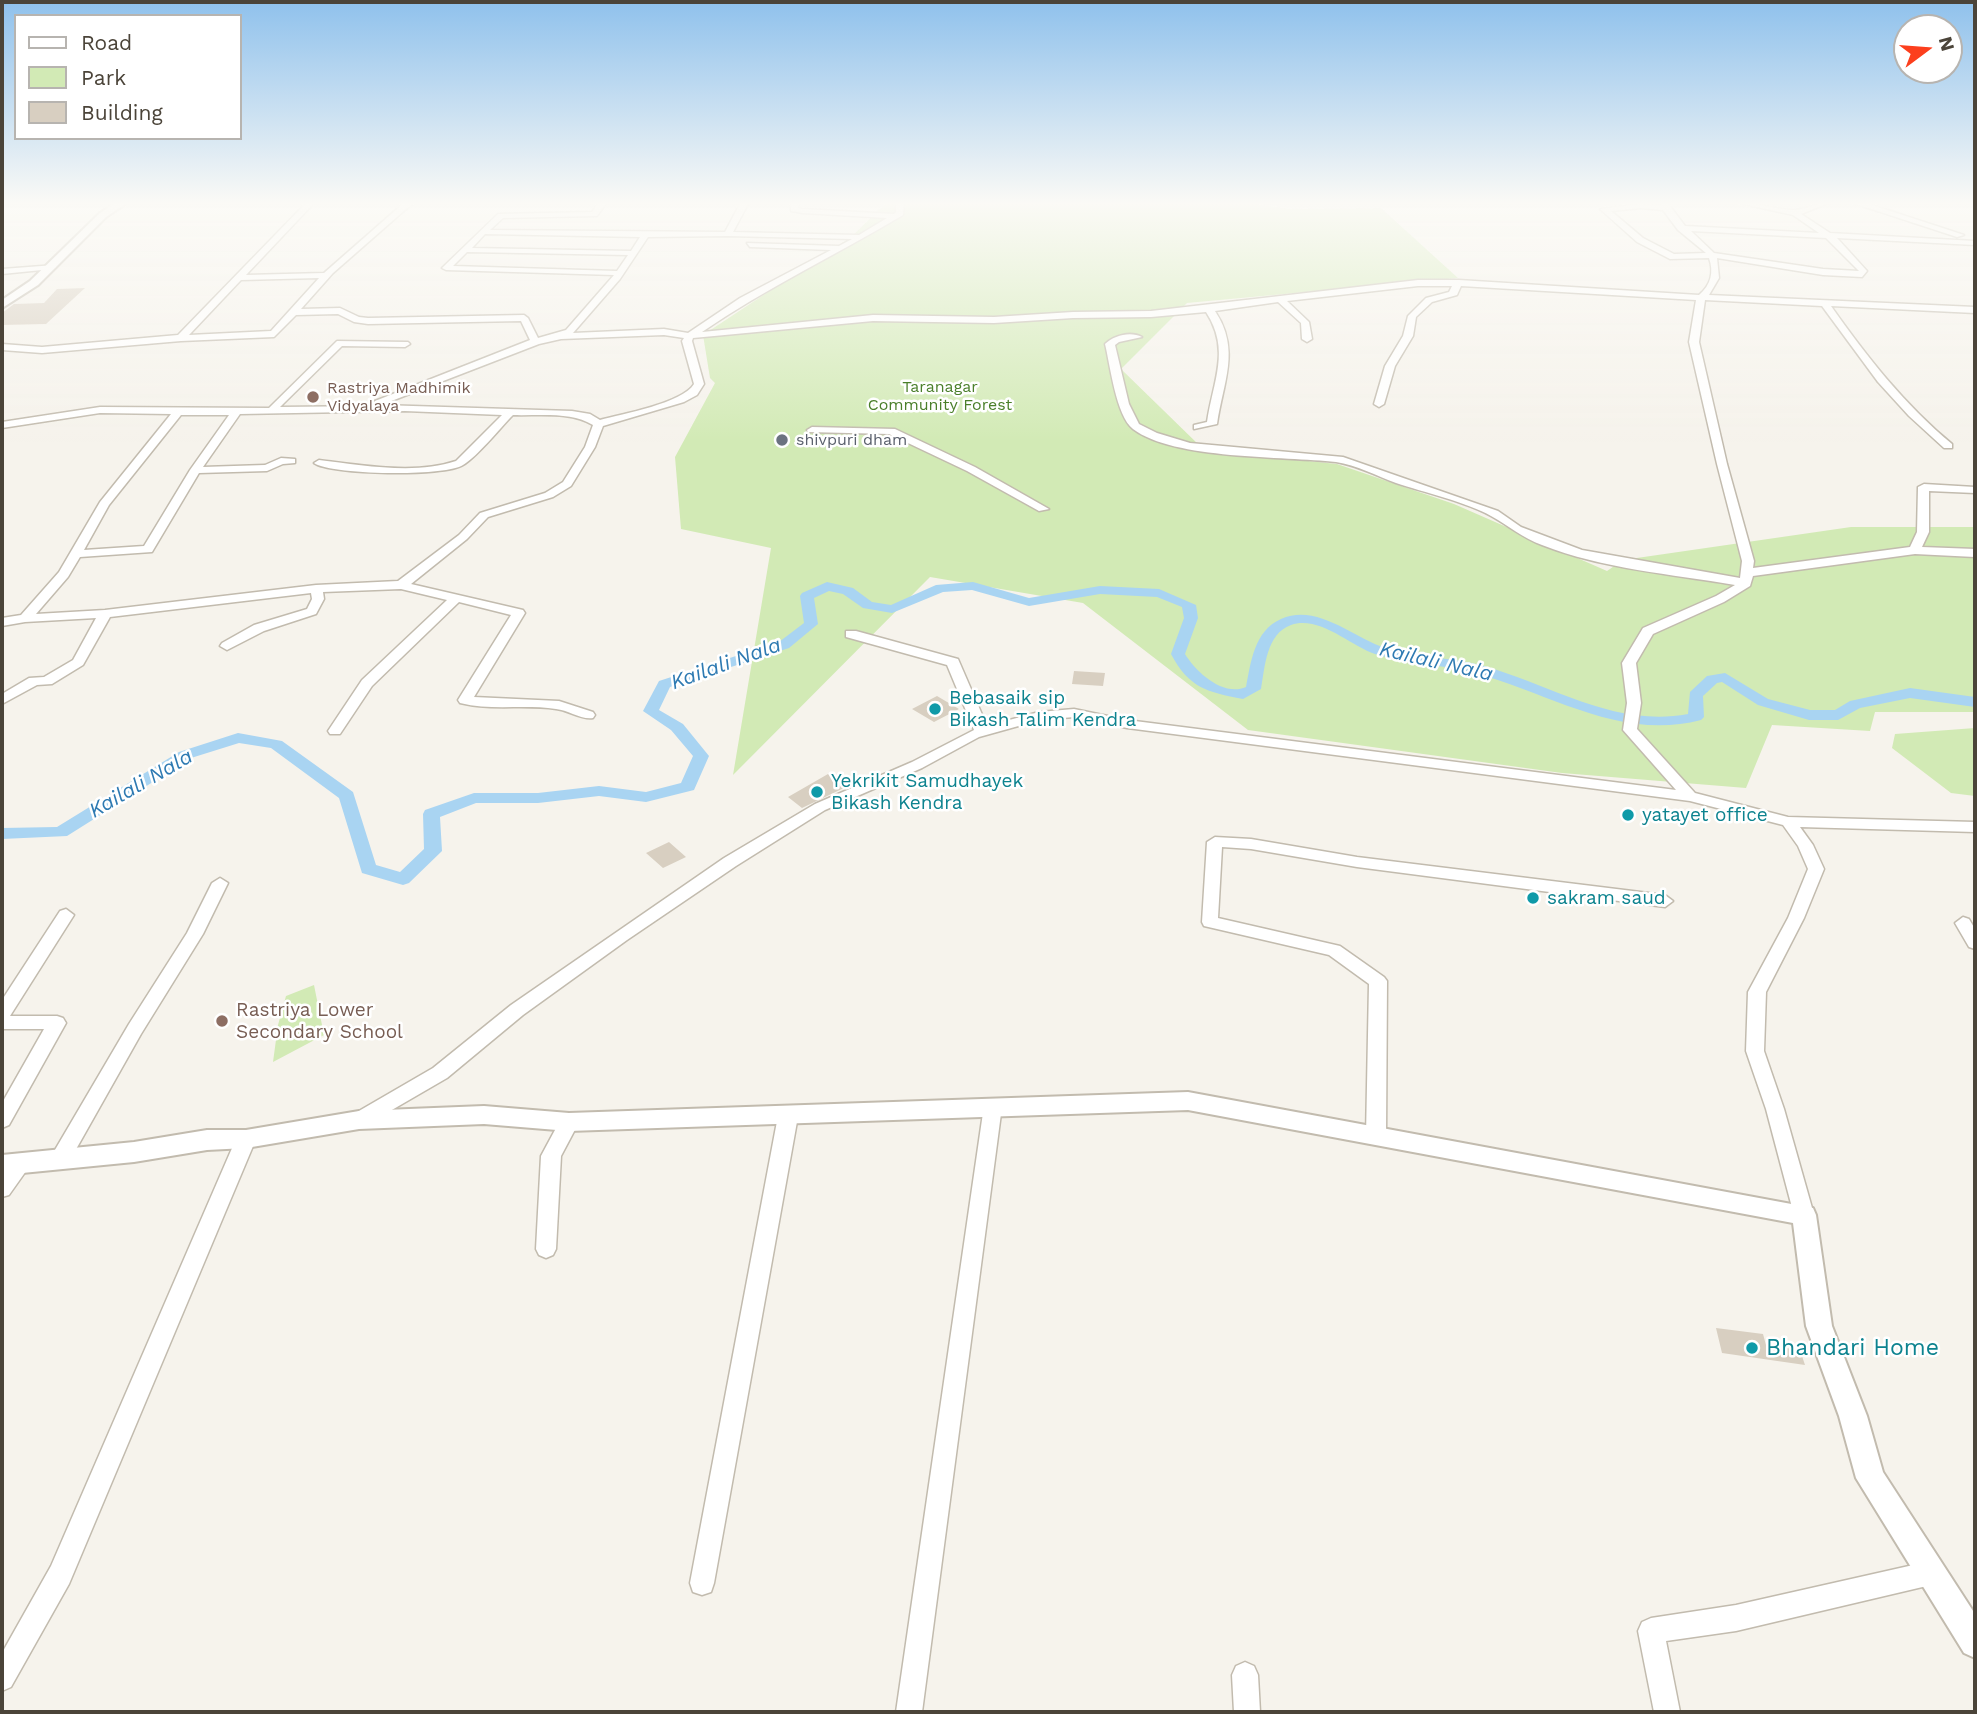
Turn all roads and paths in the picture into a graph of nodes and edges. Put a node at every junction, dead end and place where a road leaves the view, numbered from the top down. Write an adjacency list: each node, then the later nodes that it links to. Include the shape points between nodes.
1 (32, 282): 10 (street)
2 (234, 282): 18 (street)
3 (320, 282): 14 (street)
4 (613, 282): 15 (street)
5 (777, 282): 16 (street)
6 (1714, 282): 8 (street)
7 (1459, 283): 8 (street); 9 (street, via 1353,289); 23 (street, via 1454,293 1429,300 1412,316)
8 (1702, 297): 11 (street); 42 (street, via 1694,342 1748,561)
9 (1281, 300): 12 (street); 19 (street, via 1305,322)
10 (2, 304)
11 (1825, 304): 13 (street); 33 (street, via 1869,366 1921,425)
12 (1209, 309): 16 (street, via 994,320 873,318); 31 (street, via 1225,337 1226,358 1212,424)
13 (1975, 310)
14 (292, 312): 18 (street, via 274,334); 20 (street, via 340,311 368,321 524,318)
15 (562, 336): 16 (street, via 664,332); 20 (street)
16 (690, 336): 29 (street, via 687,341 699,384 694,393)
17 (1137, 337): 42 (street, via 1110,344 1124,404 1135,426 1153,435 1189,446 1339,459 1494,513 1507,525 1550,546)
18 (181, 338): 22 (street)
19 (1307, 339)
20 (535, 342): 24 (street)
21 (405, 344): 27 (street, via 340,343)
22 (6, 351)
23 (1379, 404)
24 (366, 409): 27 (street); 28 (street)
25 (179, 411): 26 (street); 30 (street, via 83,411); 41 (street, via 104,504)
26 (237, 411): 27 (street); 36 (street)
27 (271, 411)
28 (509, 413): 29 (street, via 586,416); 35 (street, via 451,468)
29 (599, 424): 43 (street, via 567,485 484,515)
30 (2, 425)
31 (1198, 427)
32 (812, 430): 38 (street, via 891,431)
33 (1948, 446)
34 (291, 461): 36 (street, via 267,468)
35 (319, 463)
36 (195, 470): 41 (street, via 148,549)
37 (1975, 490): 39 (street, via 1924,488 1923,532)
38 (1043, 509)
39 (1915, 550): 40 (street); 42 (street)
40 (1975, 553)
41 (75, 554): 47 (street, via 64,574)
42 (1746, 578): 55 (street, via 1720,599 1648,631 1629,663 1634,703 1630,730)
43 (401, 585): 44 (street); 45 (street)
44 (316, 589): 46 (street); 50 (street, via 318,599 312,611 259,628)
45 (456, 598): 52 (street, via 519,613 465,700 563,705); 53 (street, via 368,683)
46 (105, 614): 47 (street); 51 (street, via 78,662)
47 (25, 618): 48 (street)
48 (2, 622)
49 (851, 634): 54 (street, via 953,662)
50 (228, 646)
51 (2, 700)
52 (588, 715)
53 (335, 732)
54 (982, 732): 55 (street, via 1039,716 1074,713 1126,724); 68 (street, via 820,807 741,855 528,1002 440,1073)
55 (1690, 796): 56 (street)
56 (1788, 822): 57 (street); 75 (street, via 1816,869 1757,992 1755,1051)
57 (1975, 827)
58 (219, 883): 72 (street, via 195,934)
59 (1665, 901): 70 (street, via 1356,862 1246,841 1215,842 1210,922 1334,950 1378,981)
60 (66, 915): 63 (street)
61 (1963, 923): 62 (street)
62 (1975, 943)
63 (2, 1014)
64 (2, 1022): 67 (street, via 57,1023)
65 (993, 1107): 66 (street); 70 (street, via 1188,1101); 82 (street)
66 (788, 1116): 69 (street); 78 (street)
67 (2, 1120)
68 (359, 1120): 69 (street, via 484,1115); 71 (street)
69 (569, 1122): 76 (street, via 551,1156)
70 (1376, 1136): 75 (street)
71 (246, 1139): 72 (street, via 207,1140); 81 (street, via 60,1575)
72 (59, 1161): 73 (street)
73 (12, 1165): 74 (street)
74 (2, 1189)
75 (1804, 1215): 77 (street, via 1819,1326 1853,1416 1870,1478)
76 (546, 1249)
77 (1931, 1573): 79 (street); 84 (street, via 1736,1618 1651,1631)
78 (702, 1583)
79 (1975, 1642)
80 (1245, 1675): 83 (street)
81 (2, 1678)
82 (909, 1712)
83 (1247, 1712)
84 (1667, 1712)

